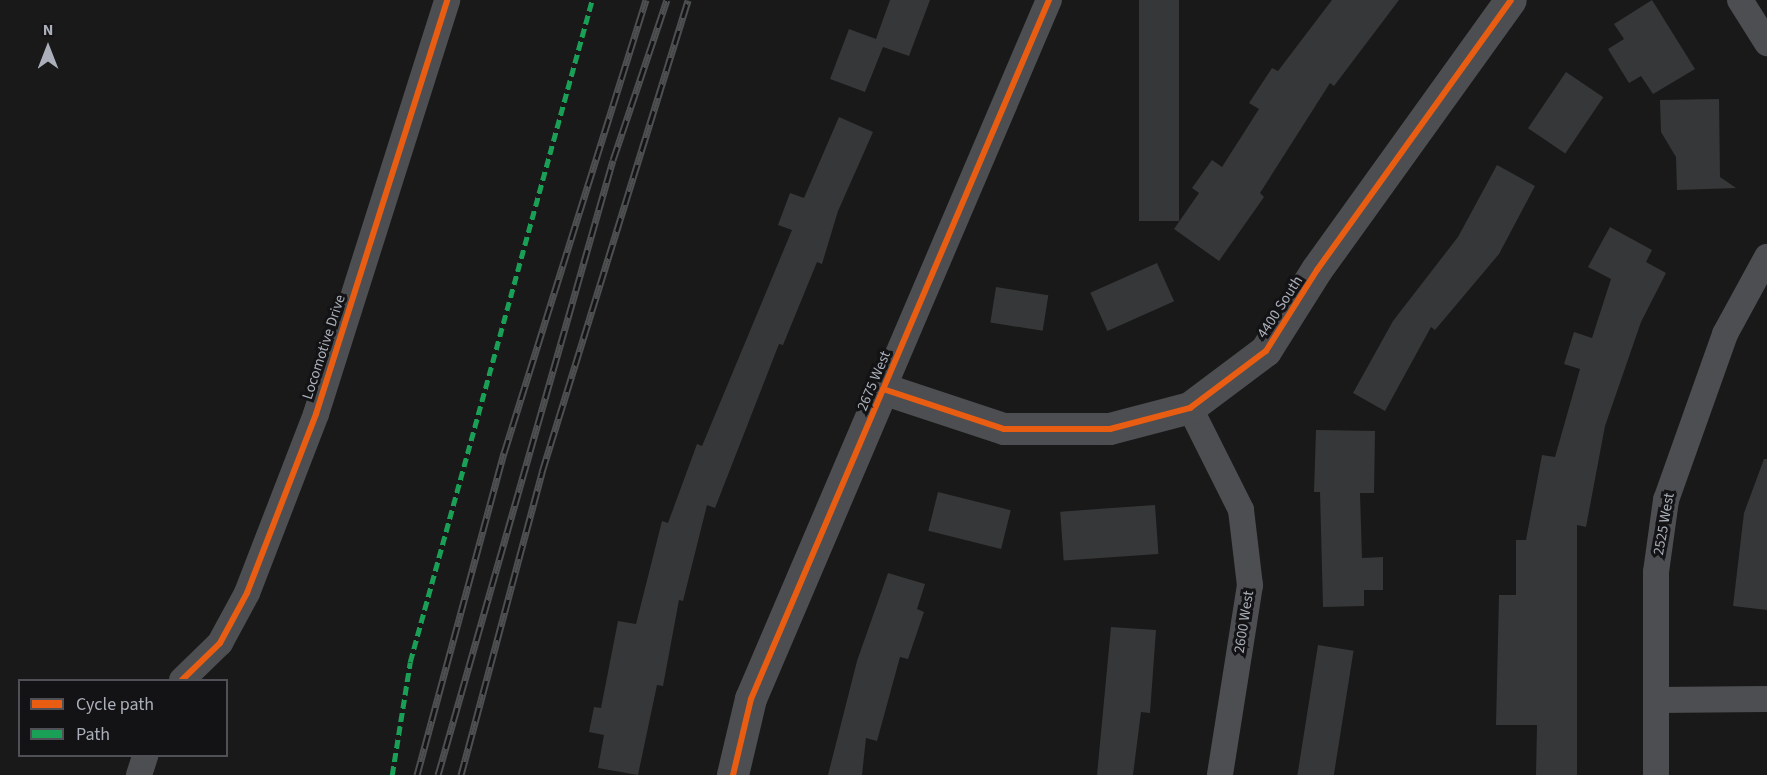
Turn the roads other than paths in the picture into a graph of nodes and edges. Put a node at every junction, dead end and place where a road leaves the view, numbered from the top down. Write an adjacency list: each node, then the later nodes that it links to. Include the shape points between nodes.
1 (447, 0): 9 (street, Locomotive Drive, via 316,414 247,593 220,643)
2 (1049, 0): 7 (street, 2675 West)
3 (1511, 0): 8 (street, 4400 South, via 1317,270 1266,351)
4 (1740, 0): 5 (street)
5 (1767, 44)
6 (1767, 257): 11 (street, 2525 West, via 1725,334 1665,500 1656,572)
7 (883, 389): 8 (street, 4400 South, via 1004,429 1110,429); 14 (street, 2675 West, via 751,699)
8 (1190, 408): 15 (street, 2600 West, via 1241,510 1250,585)
9 (184, 679)
10 (1767, 699): 11 (street)
11 (1656, 700): 16 (street, 2525 West)
12 (146, 757): 13 (street)
13 (139, 775)
14 (733, 775)
15 (1220, 775)
16 (1656, 775)

